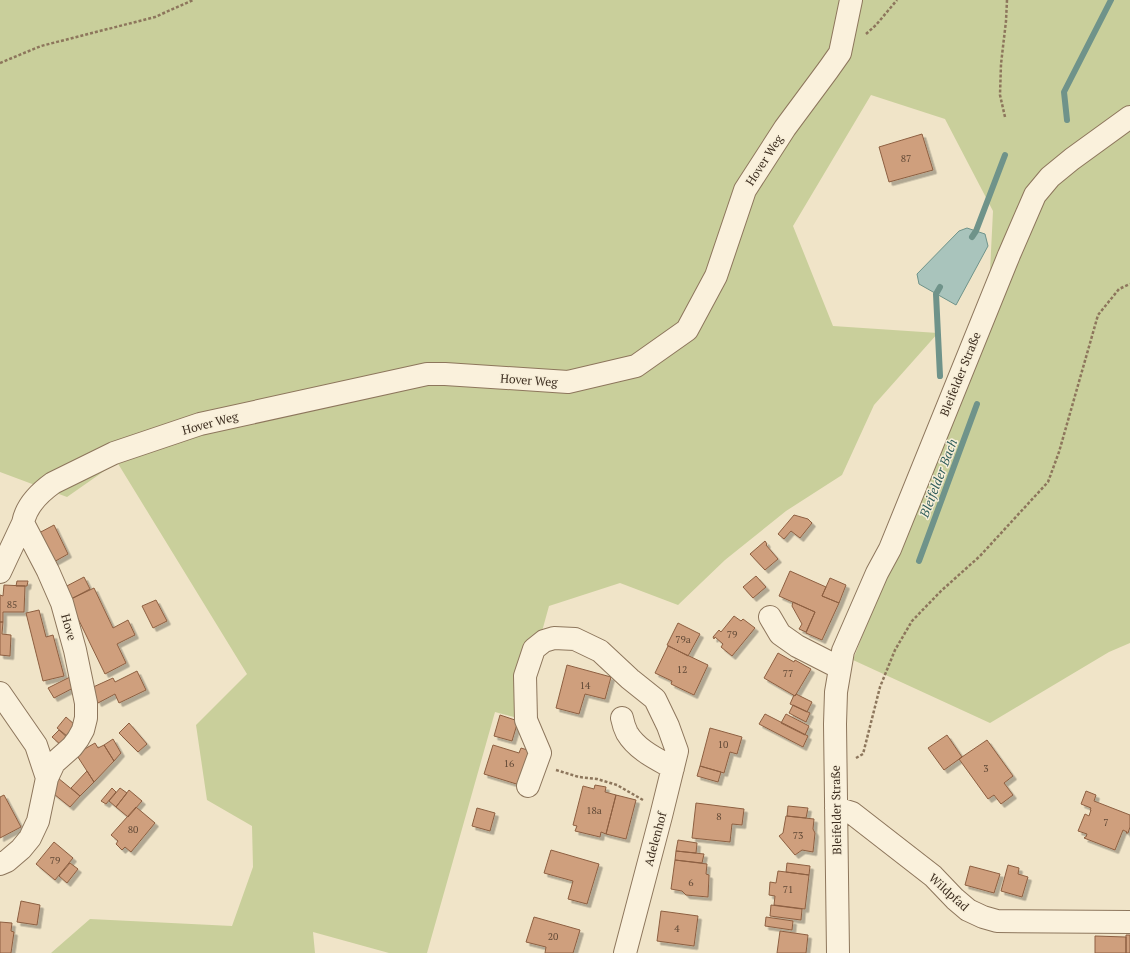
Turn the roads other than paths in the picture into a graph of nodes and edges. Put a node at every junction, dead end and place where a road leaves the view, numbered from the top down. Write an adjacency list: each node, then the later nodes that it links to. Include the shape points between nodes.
1 (851, 0): 3 (street, Hover Weg, via 840,53 785,128 745,190 716,276 687,330 636,366 568,382 427,374 200,424 114,453 53,483 34,499)
2 (1130, 117): 6 (street, Bleifelder Straße, via 1055,172 1035,195 890,549 843,652)
3 (23, 523): 4 (street); 10 (street, Hove, via 62,603 86,703 86,718 81,735 72,748 54,763)
4 (0, 572)
5 (770, 617): 6 (street, via 780,634 797,646)
6 (840, 668): 12 (street, Bleifelder Straße, via 835,724)
7 (0, 693): 10 (street, via 36,745)
8 (622, 718): 9 (street, via 627,733 637,745)
9 (673, 768): 11 (street, Adelenhof, via 677,750 655,699 600,651 575,639 554,638 544,641 534,649 525,676 526,720 540,753); 15 (street, Adelenhof)
10 (47, 778): 13 (street, Hove, via 38,821 30,838 21,849)
11 (528, 786)
12 (836, 808): 14 (street, Wildpfad, via 852,813 933,876 968,910 983,917 997,921); 16 (street, Bleifelder Straße)
13 (0, 864)
14 (1130, 922)
15 (625, 953)
16 (838, 953)

